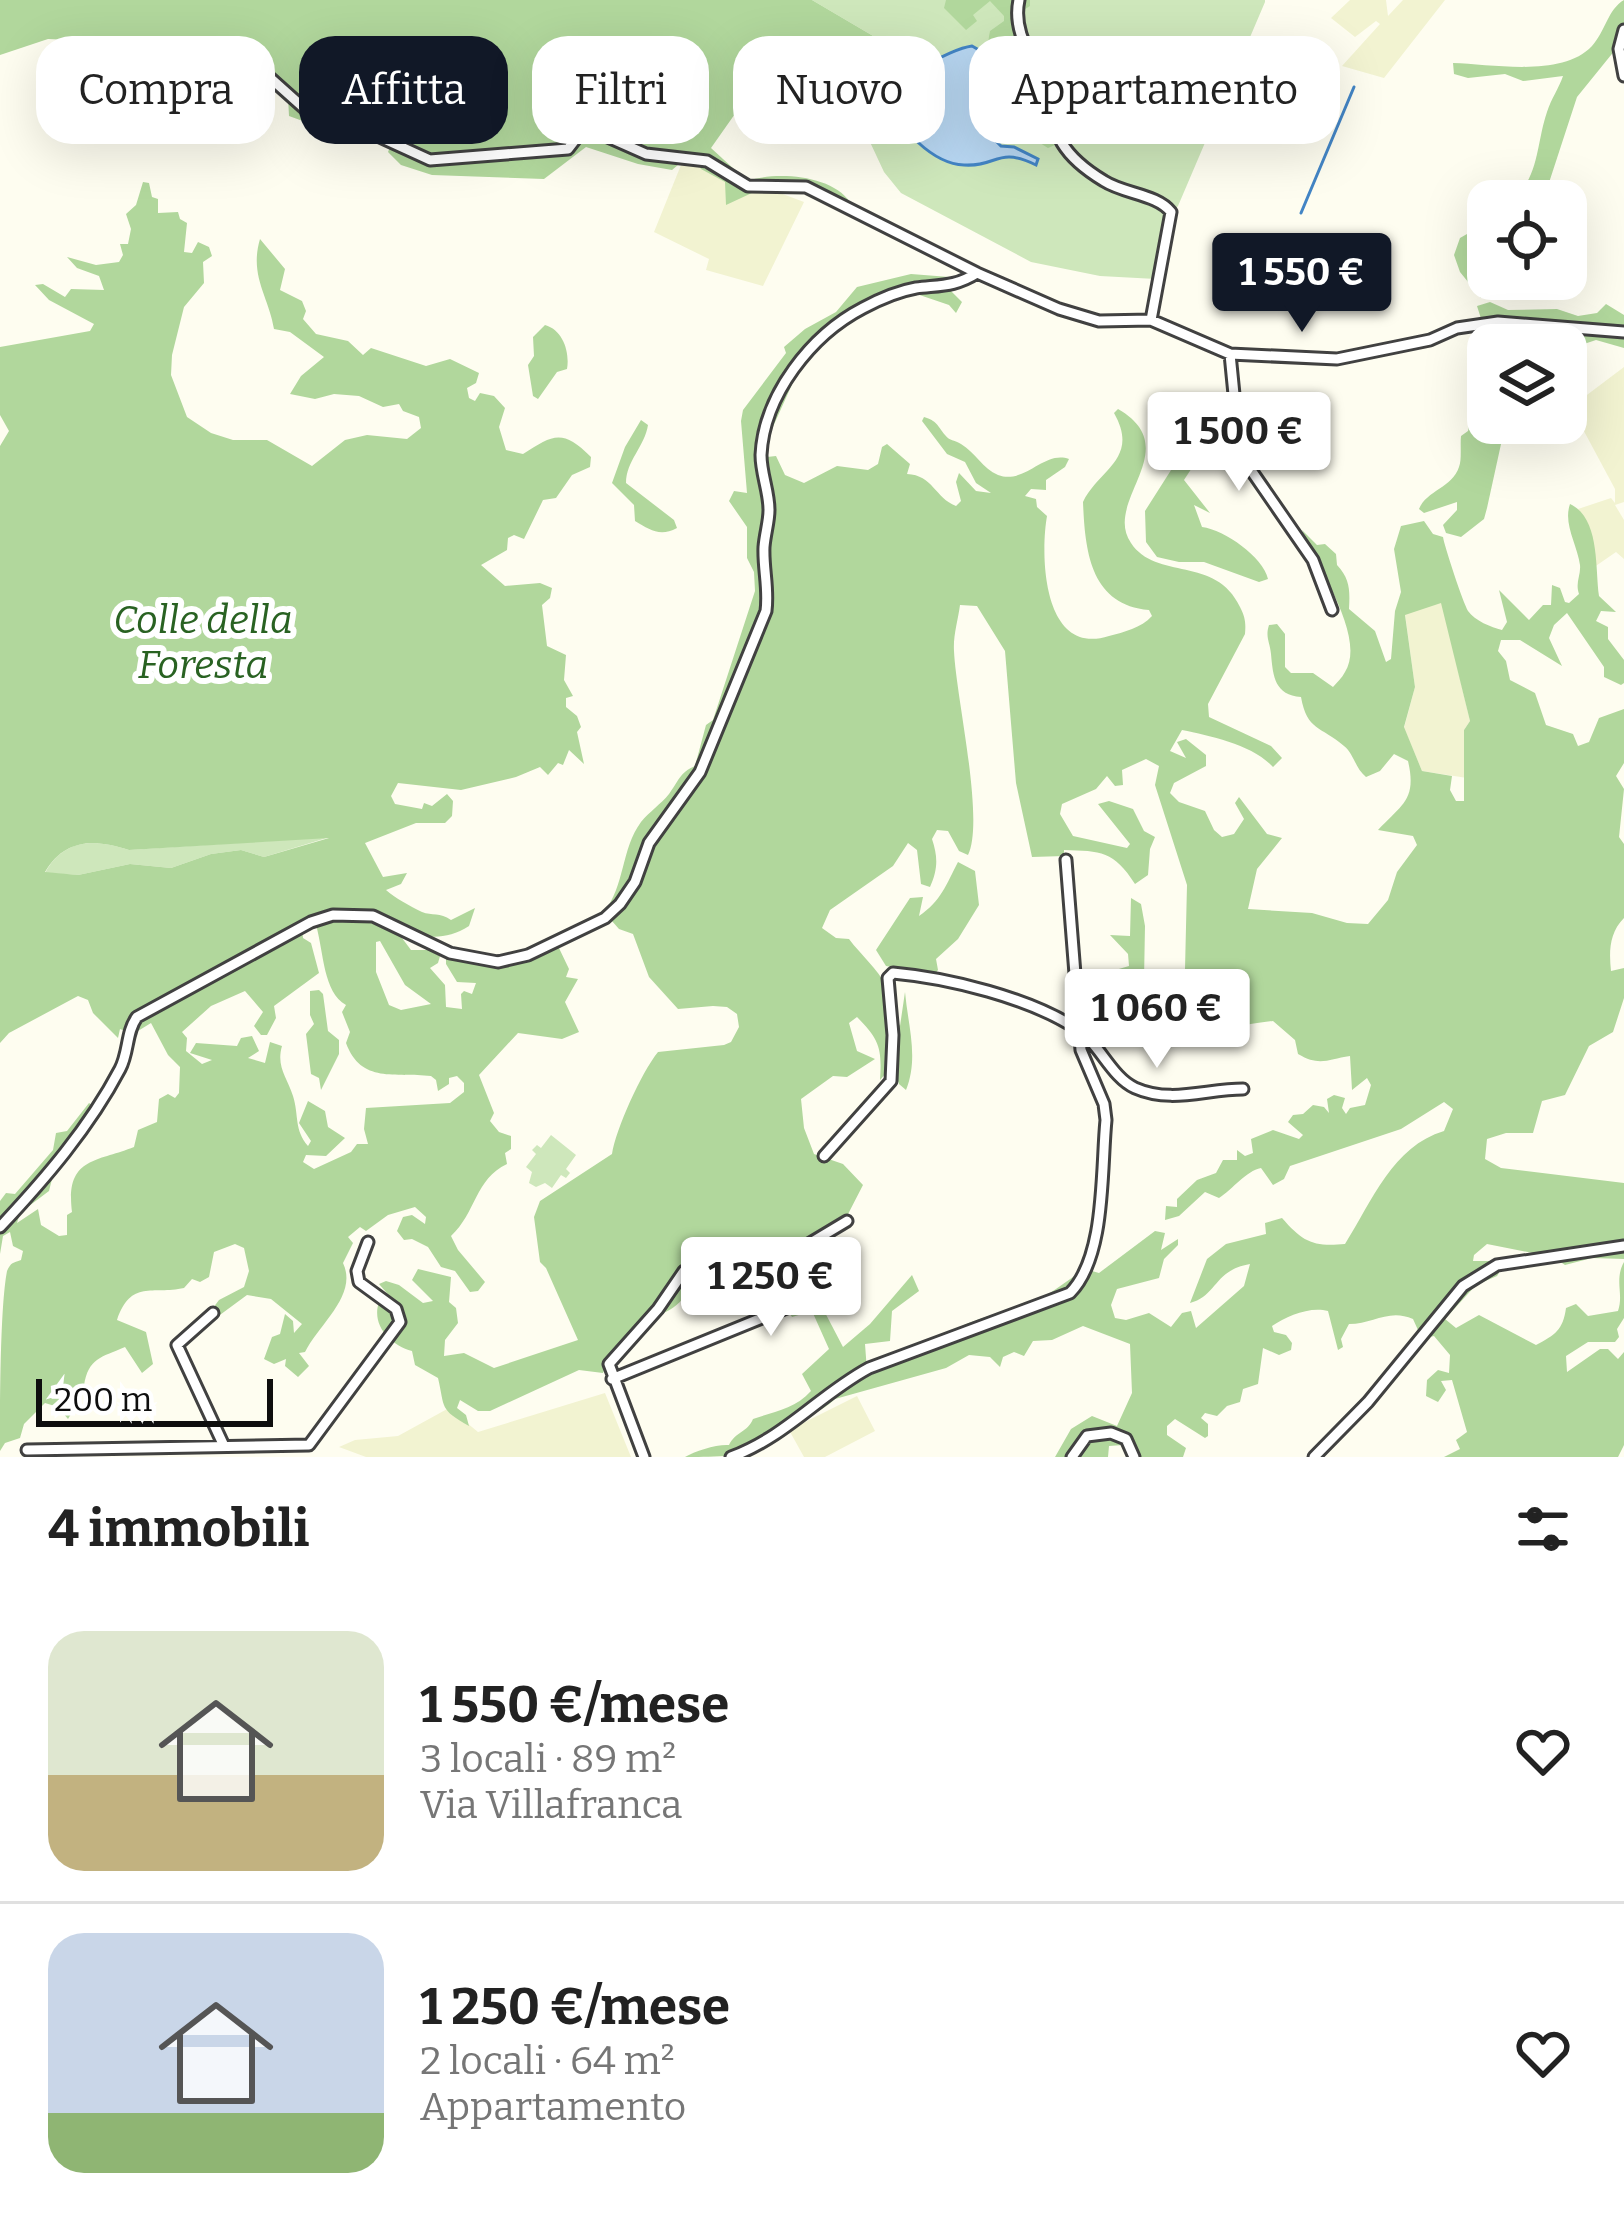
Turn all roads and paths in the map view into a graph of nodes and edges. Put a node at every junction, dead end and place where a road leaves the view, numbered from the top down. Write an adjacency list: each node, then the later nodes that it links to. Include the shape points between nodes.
1 (1019, 0): 6 (street, via 1022,41 1065,147 1099,178 1171,212)
2 (1624, 30): 3 (street)
3 (1624, 76)
4 (275, 82): 5 (street, via 305,110 430,160 568,149 585,127 646,154 707,161 748,186 806,187)
5 (977, 273): 6 (street, via 1099,321); 15 (street, via 957,286 913,289 863,308 789,376 761,450 770,504 766,611 700,772 649,843 620,904 512,962 450,952 373,916 333,916 260,949 137,1017 100,1103)
6 (1151, 320): 8 (street)
7 (1624, 332): 8 (street, via 1498,322 1336,359)
8 (1230, 354): 9 (street, via 1244,460 1313,560)
9 (1332, 610)
10 (1066, 860): 11 (street)
11 (1079, 1029): 12 (street, via 1129,1086 1177,1097); 13 (street, via 989,992 893,973 891,1081); 26 (street, via 1106,1120 1092,1260 1082,1281 1070,1293 869,1368 774,1438)
12 (1244, 1089)
13 (824, 1156)
14 (847, 1222): 20 (street, via 802,1248 816,1296)
15 (0, 1227)
16 (368, 1242): 23 (street, via 359,1282 396,1309 400,1322 309,1445)
17 (1624, 1246): 29 (street, via 1480,1272)
18 (684, 1271): 20 (street, via 611,1358)
19 (212, 1313): 21 (street, via 178,1345)
20 (611, 1379): 25 (street)
21 (224, 1446): 23 (street); 24 (street)
22 (27, 1450): 24 (street)
23 (265, 1451)
24 (127, 1452)
25 (644, 1457)
26 (731, 1457)
27 (1072, 1457): 28 (street, via 1087,1436 1111,1432 1126,1438)
28 (1134, 1457)
29 (1314, 1457)

